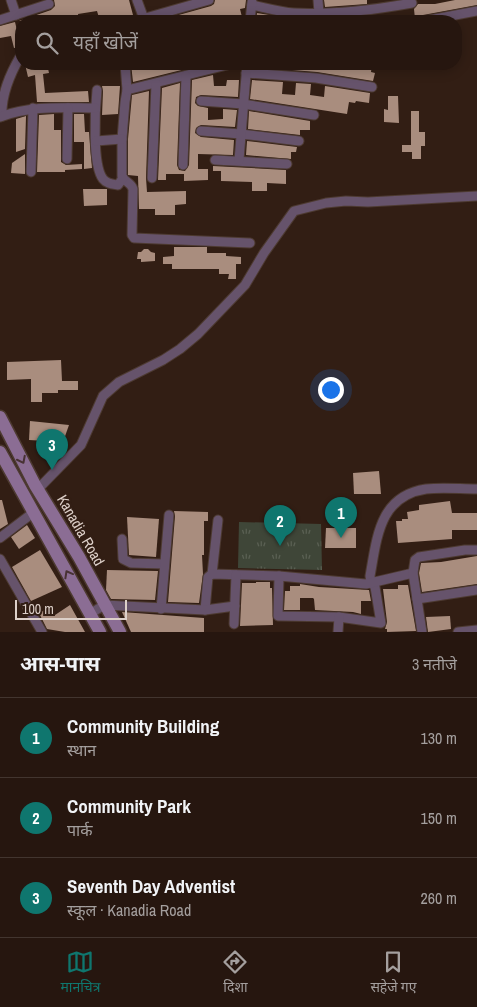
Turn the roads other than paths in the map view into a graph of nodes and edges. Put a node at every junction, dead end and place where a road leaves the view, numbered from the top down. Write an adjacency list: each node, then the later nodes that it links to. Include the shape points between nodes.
1 (11, 0): 11 (street)
2 (137, 0): 12 (street)
3 (209, 0): 13 (street)
4 (318, 0): 9 (street)
5 (252, 3): 9 (street, via 292,12)
6 (412, 3): 9 (street, via 374,10)
7 (49, 4): 11 (street)
8 (477, 10): 14 (street)
9 (319, 13)
10 (15, 15): 15 (street)
11 (16, 15)
12 (139, 15)
13 (157, 15)
14 (453, 15)
15 (0, 20)
16 (15, 67): 32 (street, via 4,90)
17 (125, 70): 25 (street)
18 (208, 70): 21 (street)
19 (246, 70): 20 (street)
20 (246, 74): 23 (street, via 316,78); 27 (street)
21 (186, 76): 22 (street); 42 (street)
22 (156, 84): 25 (street); 45 (street)
23 (372, 87)
24 (96, 90): 30 (street)
25 (127, 90): 35 (street)
26 (201, 100): 27 (street)
27 (243, 104): 31 (street); 34 (street)
28 (33, 108): 29 (street); 32 (street); 43 (street)
29 (68, 108): 30 (street); 38 (street)
30 (95, 108): 36 (street)
31 (314, 115)
32 (1, 116)
33 (201, 131): 34 (street)
34 (241, 134): 37 (street); 40 (street)
35 (122, 139): 36 (street); 44 (street)
36 (96, 141): 44 (street, via 97,163 103,179 118,185)
37 (299, 141)
38 (67, 159)
39 (215, 160): 40 (street)
40 (239, 160): 41 (street)
41 (287, 164)
42 (183, 165)
43 (31, 172)
44 (123, 178): 47 (street, via 131,183 133,189 134,238)
45 (152, 178)
46 (477, 196): 50 (street, via 346,201 294,211 245,285 198,334 163,360 118,382 103,396 81,444)
47 (250, 243)
48 (0, 417): 50 (main road, Kanadia Road, one-way to 50)
49 (0, 452): 52 (main road)
50 (38, 489): 67 (main road, Kanadia Road)
51 (477, 489): 64 (street, via 427,489 398,500 382,523)
52 (34, 512): 55 (street); 71 (main road, one-way to 52)
53 (168, 515): 59 (street)
54 (218, 520): 61 (street)
55 (0, 538)
56 (122, 539): 59 (street, via 126,561)
57 (477, 550): 60 (street, via 419,557)
58 (0, 559): 76 (street)
59 (164, 564): 69 (street)
60 (413, 572): 64 (street); 66 (street)
61 (212, 574): 62 (street); 70 (street, via 208,577)
62 (236, 575): 63 (street); 68 (street)
63 (279, 576): 64 (street); 72 (street, via 278,616)
64 (371, 582): 74 (street, via 375,587)
65 (477, 590): 66 (street)
66 (417, 599): 80 (street)
67 (104, 605): 69 (street); 71 (street); 78 (main road, Kanadia Road)
68 (235, 606): 70 (street); 73 (street)
69 (161, 609): 70 (street)
70 (205, 610)
71 (90, 614): 77 (main road)
72 (339, 617): 74 (street); 79 (street)
73 (234, 624)
74 (381, 628)
75 (477, 630): 81 (street)
76 (42, 632)
77 (100, 632)
78 (120, 632)
79 (338, 632)
80 (422, 632)
81 (458, 632)

